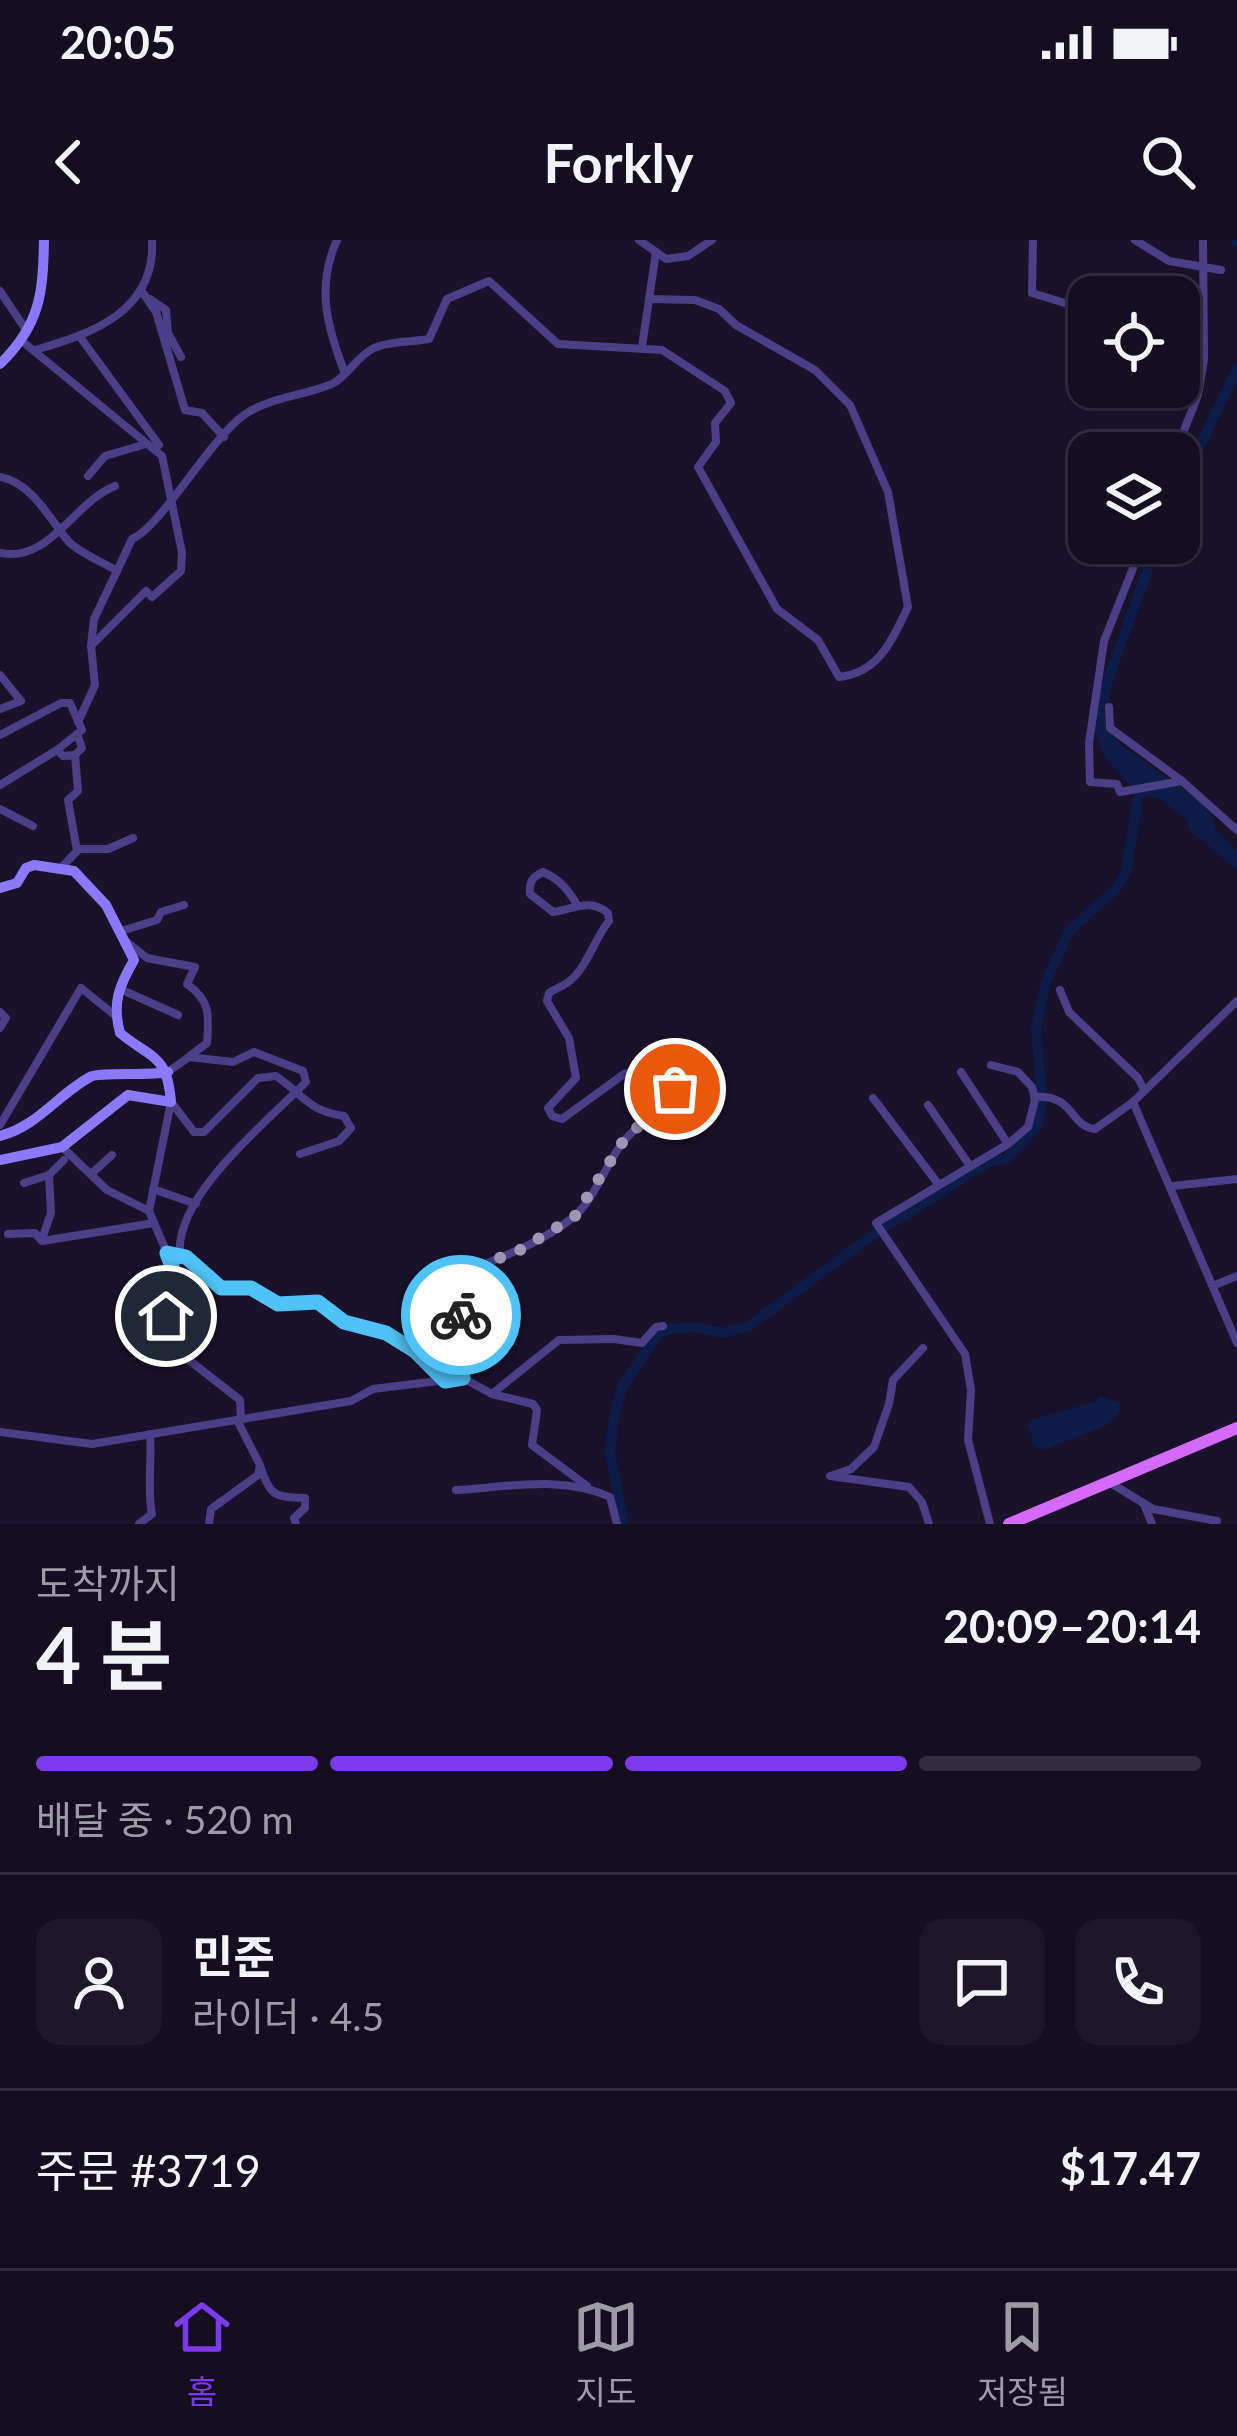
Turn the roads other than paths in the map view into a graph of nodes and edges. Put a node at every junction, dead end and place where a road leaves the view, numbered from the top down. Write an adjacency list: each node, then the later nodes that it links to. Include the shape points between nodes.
1 (44, 240): 17 (street, via 43,286)
2 (152, 240): 13 (street)
3 (337, 240): 21 (street, via 326,324)
4 (639, 240): 9 (street)
5 (712, 240): 9 (street, via 688,256)
6 (1033, 240): 15 (street, via 1032,293)
7 (1135, 240): 10 (street, via 1169,260)
8 (1203, 240): 10 (street)
9 (656, 252): 14 (street)
10 (1202, 265): 11 (street); 22 (street, via 1204,359)
11 (1221, 269)
12 (0, 292): 17 (street)
13 (142, 293): 16 (street); 19 (street, via 166,310); 23 (street, via 185,410 202,413)
14 (649, 299): 18 (street); 18 (street, via 719,309 814,370 850,405 888,492 908,607 876,663 838,677 818,640 777,609 698,467 731,403 725,391 662,350)
15 (1068, 304)
16 (80, 338): 17 (street); 25 (street)
17 (28, 342): 20 (street); 24 (street)
18 (642, 347): 21 (street, via 558,344 489,281 447,299 429,339 376,346)
19 (181, 357)
20 (0, 364)
21 (344, 372): 23 (street, via 244,416)
22 (1183, 432)
23 (224, 436): 29 (street)
24 (146, 444): 26 (street, via 105,456); 29 (street, via 162,456)
25 (160, 445)
26 (88, 476)
27 (0, 477): 30 (street, via 30,494)
28 (115, 486): 30 (street)
29 (169, 499): 33 (street, via 146,533 132,538); 34 (street, via 181,571 152,597 146,591)
30 (62, 529): 31 (street, via 25,553); 33 (street, via 69,543)
31 (0, 553)
32 (1135, 564): 43 (street, via 1104,641 1090,782 1132,792)
33 (117, 571): 34 (street, via 94,619)
34 (91, 646): 38 (street, via 95,685)
35 (0, 671): 37 (street, via 21,701)
36 (1109, 707): 43 (street, via 1110,728)
37 (0, 709)
38 (78, 722): 39 (street); 40 (street, via 70,703 61,703)
39 (77, 734): 41 (street); 42 (street, via 82,748)
40 (0, 735)
41 (57, 750): 42 (street); 44 (street)
42 (75, 754): 49 (street, via 78,790 68,800)
43 (1180, 781): 47 (street)
44 (0, 785)
45 (0, 809): 46 (street)
46 (33, 826)
47 (1237, 830)
48 (133, 838): 49 (street)
49 (77, 851): 50 (street)
50 (61, 869): 51 (street, via 34,865); 54 (street, via 74,871 106,904)
51 (0, 888)
52 (184, 905): 54 (street)
53 (578, 906): 53 (street, via 553,912 529,884 550,875); 95 (street, via 602,908 609,921 583,966 549,993 576,1078 551,1102 553,1116 562,1119 624,1074 680,1052 689,1053 690,1065 622,1143 575,1216)
54 (124, 936): 55 (street, via 134,960); 62 (street, via 147,958 195,967 188,984 209,1007 207,1042)
55 (118, 988): 59 (street); 60 (street)
56 (1060, 990): 67 (street, via 1069,1012)
57 (1237, 1001): 67 (street)
58 (0, 1012): 61 (street)
59 (178, 1015)
60 (117, 1017): 64 (street, via 120,1033); 73 (street, via 80,988)
61 (0, 1028)
62 (189, 1057): 64 (street); 66 (street, via 233,1062 254,1052 303,1071 306,1082)
63 (991, 1065): 68 (street, via 1018,1072)
64 (168, 1072): 70 (street); 74 (street, via 92,1075 23,1130)
65 (961, 1072): 75 (street)
66 (297, 1091): 70 (street, via 276,1076 258,1078 204,1132 194,1132); 77 (street, via 317,1112 344,1116 351,1128 339,1141); 88 (street, via 215,1173)
67 (1144, 1091): 71 (street)
68 (1039, 1096): 71 (street, via 1065,1103 1086,1129); 75 (street, via 1028,1127)
69 (873, 1098): 85 (street)
70 (171, 1102): 76 (street, via 123,1097); 87 (street)
71 (1133, 1102): 86 (street)
72 (928, 1106): 80 (street)
73 (0, 1126)
74 (0, 1136)
75 (1008, 1144): 80 (street)
76 (63, 1154): 79 (street); 81 (street); 82 (street)
77 (300, 1154)
78 (112, 1155): 81 (street)
79 (0, 1160)
80 (970, 1166): 85 (street)
81 (91, 1174): 89 (street)
82 (49, 1175): 84 (street); 92 (street, via 51,1214)
83 (1237, 1179): 86 (street)
84 (24, 1183)
85 (939, 1185): 122 (street, via 876,1223 965,1354 968,1440)
86 (1172, 1186): 97 (street)
87 (153, 1190): 88 (street); 89 (street)
88 (196, 1204): 94 (street, via 178,1238)
89 (148, 1211): 90 (street)
90 (154, 1223): 92 (street); 93 (street)
91 (8, 1234): 92 (street, via 34,1233)
92 (42, 1241)
93 (167, 1253): 94 (street); 106 (street, via 177,1302 166,1316 184,1357 239,1400)
94 (180, 1256): 104 (street, via 221,1288 251,1288 278,1304 318,1302 344,1322 386,1333)
95 (479, 1266): 100 (street, via 489,1283); 100 (street, via 461,1270 443,1292)
96 (1237, 1276): 97 (street)
97 (1215, 1285): 98 (street)
98 (1233, 1323): 101 (street)
99 (664, 1326): 105 (street, via 642,1343 560,1340)
100 (452, 1328): 103 (street)
101 (1237, 1342)
102 (923, 1348): 121 (street, via 893,1380 874,1447 830,1476 909,1487)
103 (463, 1378): 104 (street); 105 (street)
104 (445, 1381): 106 (street)
105 (492, 1394): 112 (street, via 533,1404 532,1445)
106 (239, 1420): 109 (street); 110 (street)
107 (1237, 1428): 111 (main road)
108 (0, 1432): 109 (street, via 92,1444)
109 (150, 1434): 117 (street, via 152,1514)
110 (260, 1465): 118 (street, via 258,1475 211,1509); 119 (street, via 278,1497 305,1498)
111 (1109, 1482): 114 (street); 116 (main road)
112 (587, 1486): 113 (street); 120 (street, via 610,1497)
113 (455, 1490)
114 (1144, 1504): 115 (street); 123 (street)
115 (1217, 1521)
116 (1014, 1523)
117 (139, 1524)
118 (209, 1524)
119 (296, 1524)
120 (617, 1524)
121 (929, 1524)
122 (990, 1524)
123 (1152, 1524)

